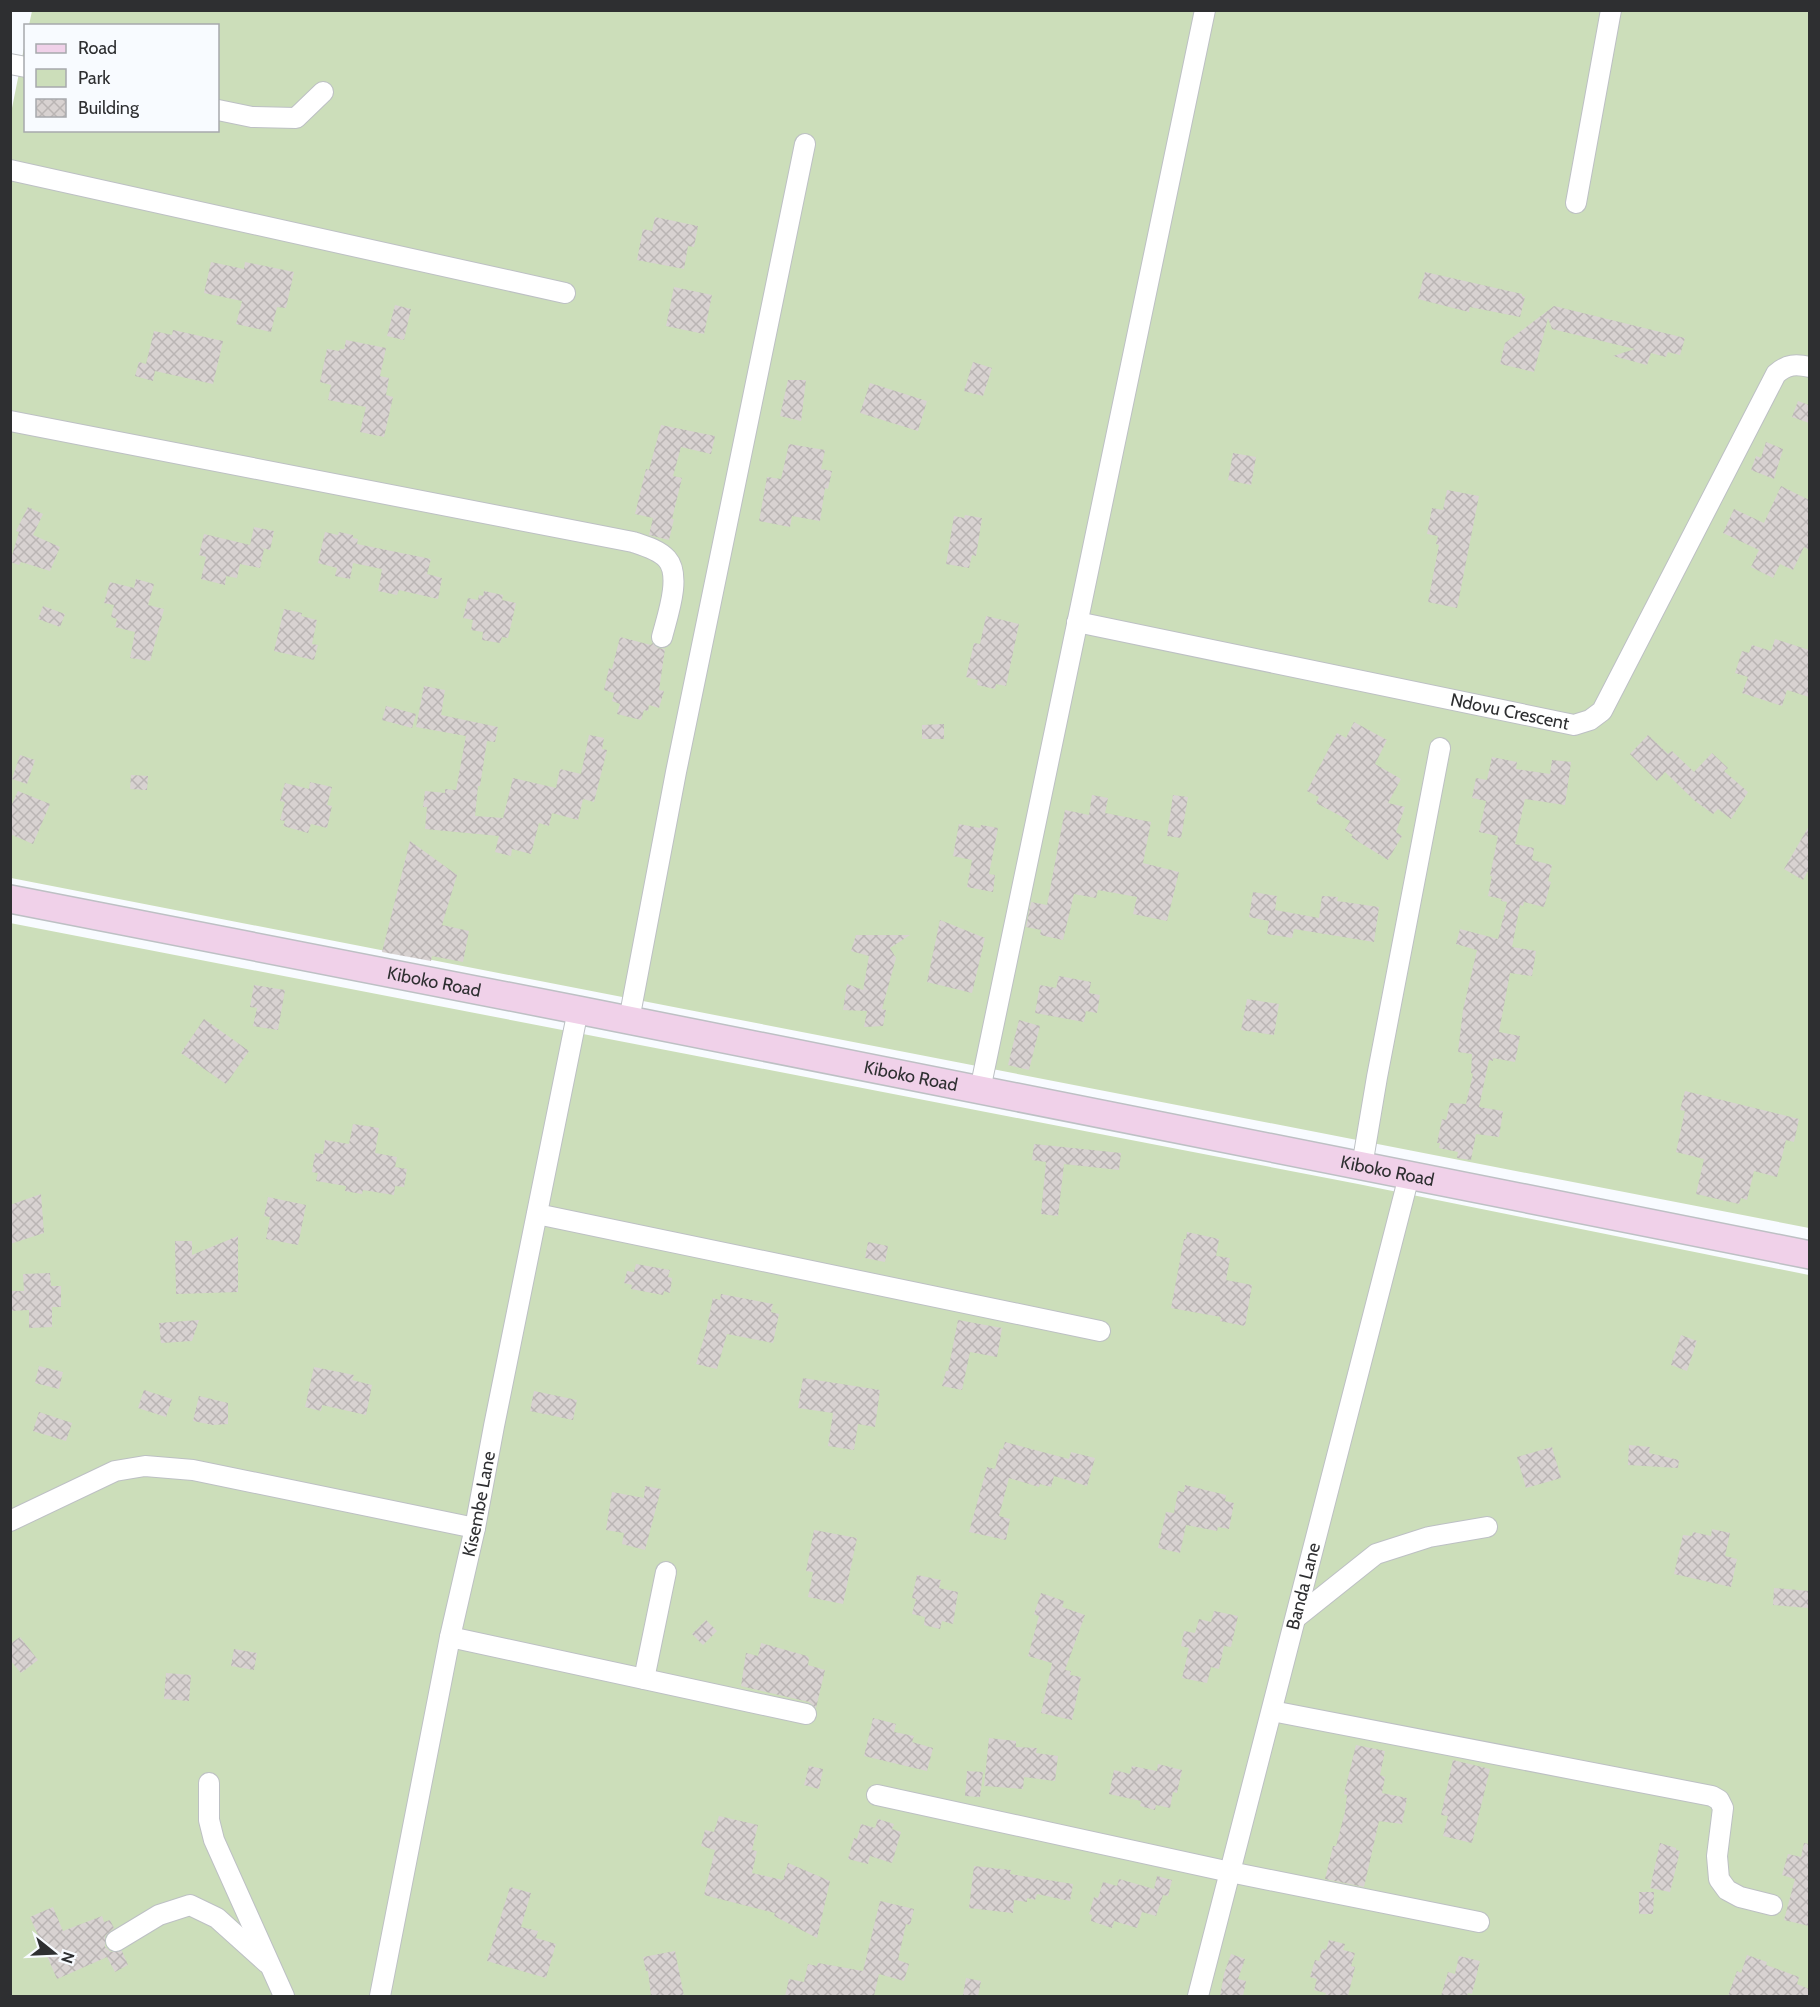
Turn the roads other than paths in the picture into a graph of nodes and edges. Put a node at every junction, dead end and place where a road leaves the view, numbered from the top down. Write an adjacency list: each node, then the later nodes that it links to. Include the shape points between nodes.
1 (1205, 10): 11 (street)
2 (1611, 10): 7 (street)
3 (323, 92): 4 (street, via 296,118 252,117)
4 (219, 110)
5 (805, 144): 16 (street)
6 (10, 170): 8 (street)
7 (1576, 203)
8 (565, 293)
9 (1809, 367): 11 (street, Ndovu Crescent, via 1796,364 1783,367 1776,374 1602,711 1582,723 1563,723)
10 (10, 421): 12 (street, via 633,542 668,560 675,576)
11 (1077, 622): 17 (street)
12 (662, 637)
13 (1440, 748): 18 (street)
14 (10, 899): 15 (street, Kiboko Road)
15 (578, 1010): 16 (street, Kiboko Road); 20 (street, Kisembe Lane)
16 (629, 1020): 17 (street, Kiboko Road)
17 (980, 1090): 18 (street, Kiboko Road)
18 (1362, 1166): 19 (street, Kiboko Road)
19 (1409, 1176): 21 (street, Kiboko Road); 27 (street, Banda Lane)
20 (537, 1214): 22 (street); 25 (street, Kisembe Lane)
21 (1809, 1255)
22 (1100, 1331)
23 (10, 1521): 25 (street, via 115,1471 145,1466 193,1470)
24 (1487, 1527): 27 (street, via 1429,1537 1376,1554)
25 (475, 1528): 28 (street, Kisembe Lane)
26 (666, 1572): 29 (street)
27 (1297, 1617): 30 (street, Banda Lane)
28 (450, 1637): 29 (street); 40 (street, Kisembe Lane)
29 (644, 1679): 31 (street)
30 (1272, 1710): 34 (street, Banda Lane); 35 (street, via 1713,1796 1723,1808 1717,1856 1719,1879 1727,1890 1740,1897)
31 (806, 1714)
32 (209, 1783): 38 (street, via 209,1820 214,1840)
33 (877, 1795): 34 (street)
34 (1230, 1872): 36 (street); 41 (street, Banda Lane)
35 (1772, 1905)
36 (1479, 1922)
37 (116, 1941): 38 (street, via 159,1915 190,1905 216,1917)
38 (271, 1966): 39 (street)
39 (284, 1996)
40 (380, 1996)
41 (1198, 1996)

